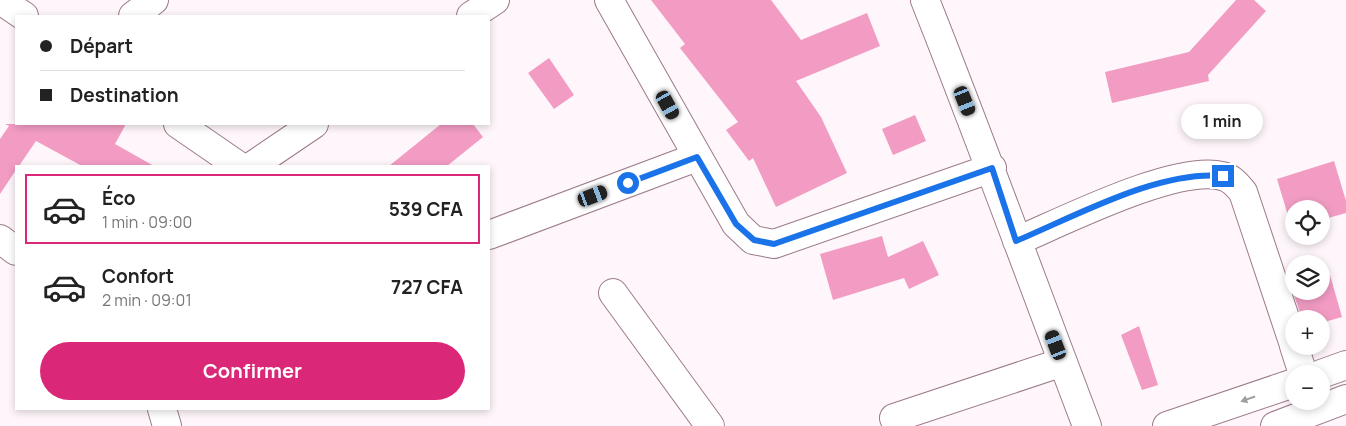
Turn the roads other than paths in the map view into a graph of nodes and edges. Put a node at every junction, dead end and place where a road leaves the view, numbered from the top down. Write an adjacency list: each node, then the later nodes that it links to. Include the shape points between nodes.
1 (0, 0): 6 (street)
2 (154, 0): 7 (street)
3 (495, 0): 8 (street)
4 (609, 0): 11 (street)
5 (925, 0): 14 (street)
6 (22, 15)
7 (134, 15)
8 (472, 15)
9 (179, 125): 12 (street)
10 (313, 125): 13 (street)
11 (697, 157): 14 (street, via 736,224 754,240 774,244); 15 (street)
12 (238, 165)
13 (253, 165)
14 (992, 168): 17 (street)
15 (490, 234)
16 (0, 239): 18 (street)
17 (1016, 241): 20 (street, via 1142,188 1204,174 1223,176 1234,181 1243,192); 21 (street)
18 (15, 251)
19 (613, 293): 29 (street)
20 (1285, 319)
21 (1063, 362): 27 (street); 30 (street)
22 (1346, 366): 23 (street)
23 (1330, 371)
24 (1285, 386): 31 (street, one-way to 31)
25 (1346, 399): 32 (street)
26 (162, 410): 28 (street)
27 (894, 418)
28 (167, 426)
29 (710, 426)
30 (1087, 426)
31 (1167, 426)
32 (1275, 426)

